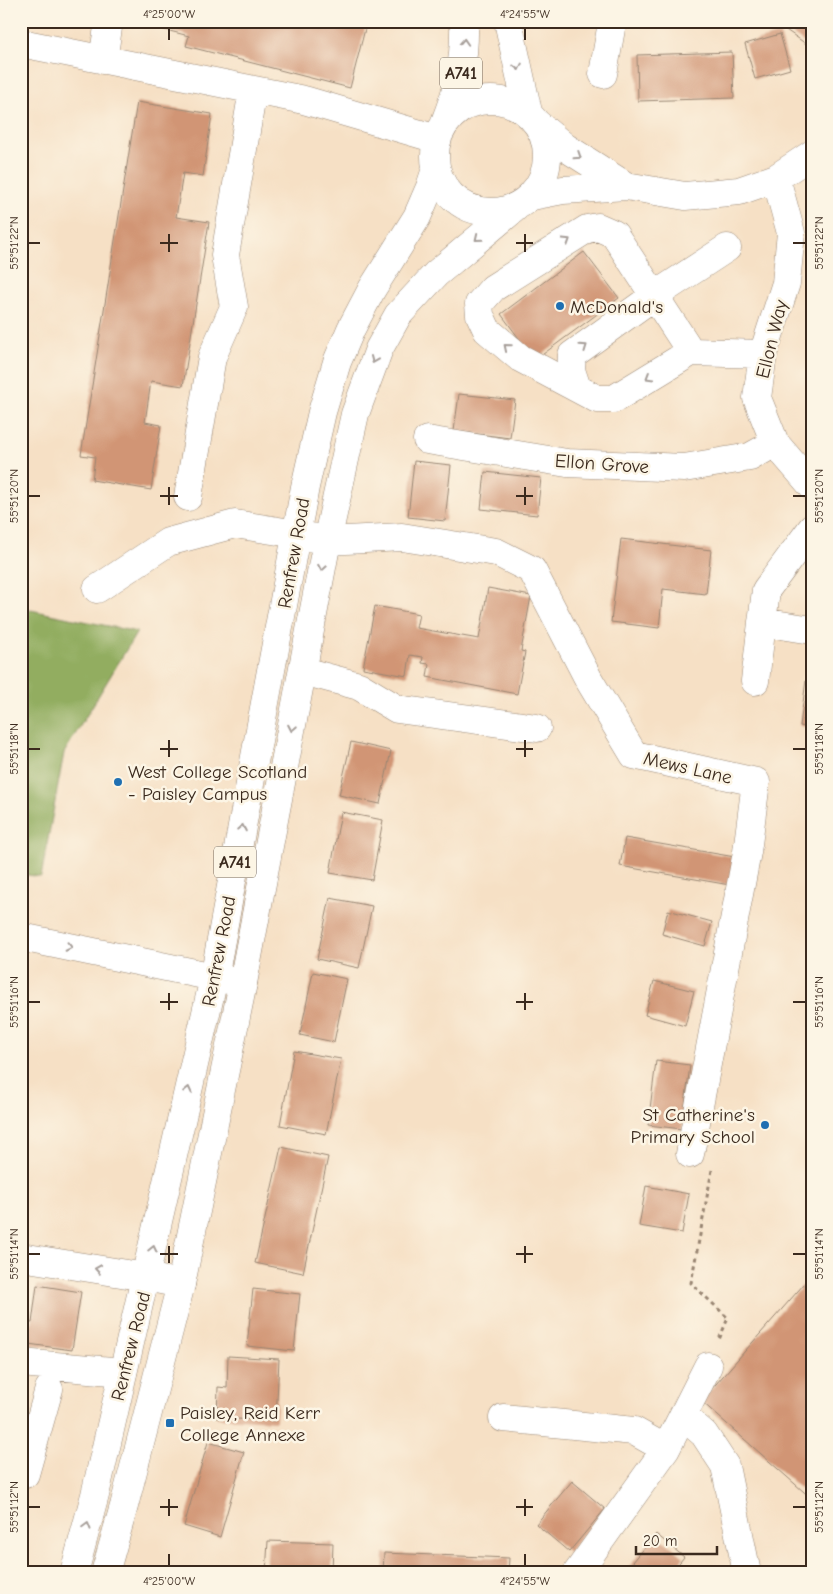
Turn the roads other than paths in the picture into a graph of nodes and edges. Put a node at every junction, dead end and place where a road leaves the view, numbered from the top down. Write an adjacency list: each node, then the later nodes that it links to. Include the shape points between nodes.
1 (109, 21): 6 (main road)
2 (464, 21): 10 (main road, A741, one-way to 2, via 457,91)
3 (508, 21): 9 (main road, one-way to 9)
4 (613, 22): 7 (main road)
5 (21, 43): 6 (main road)
6 (103, 60): 8 (main road)
7 (603, 74)
8 (253, 90): 10 (main road); 24 (main road, via 224,255 234,307 212,357)
9 (534, 119): 10 (main road, via 512,103 493,99 475,101 458,110); 14 (main road, one-way to 14, via 565,147); 15 (main road, via 547,144 548,162 542,181)
10 (441, 131): 12 (main road, via 434,158)
11 (812, 154): 13 (main road)
12 (436, 169): 15 (main road, via 447,192 462,205 479,212 498,212); 26 (main road, Renfrew Road / A741, via 417,217 372,288 337,362 322,412)
13 (776, 178): 14 (main road, via 739,191 685,196); 19 (main road, Ellon Way, via 791,232 786,283)
14 (626, 186): 15 (main road, via 563,190)
15 (524, 202): 27 (main road, Renfrew Road / A741, one-way to 27, via 436,274 398,315 370,369 355,414)
16 (727, 248): 17 (main road)
17 (654, 296): 18 (main road); 20 (main road, one-way to 17, via 571,370 572,355); 20 (main road, one-way to 17, via 520,358 487,330 479,304 493,288 587,229 598,227 614,234)
18 (690, 352): 19 (main road); 20 (main road, one-way to 20, via 614,399 597,399)
19 (763, 354): 22 (main road, Ellon Way, via 757,398)
20 (577, 388)
21 (426, 440): 22 (main road, Ellon Grove, via 567,463 684,468 750,457)
22 (775, 443): 23 (main road, Ellon Way)
23 (812, 486)
24 (188, 497)
25 (812, 528): 29 (main road, via 766,590)
26 (297, 534): 27 (main road, Mews Lane); 28 (main road, Mews Lane, via 234,524 168,542); 35 (main road, Renfrew Road / A741, one-way to 26)
27 (327, 541): 31 (main road, Renfrew Road / A741, one-way to 31); 37 (main road, Mews Lane, via 402,537 496,552 532,570 589,680 634,755 756,782 747,852)
28 (97, 589)
29 (762, 622): 30 (main road); 32 (main road)
30 (812, 630)
31 (303, 671): 33 (main road, via 359,686 397,709); 36 (main road, Renfrew Road / A741, one-way to 36)
32 (755, 681)
33 (537, 728)
34 (21, 937): 35 (main road, one-way to 35)
35 (214, 978): 36 (main road); 39 (main road, Renfrew Road / A741, one-way to 35)
36 (243, 983): 40 (main road, Renfrew Road / A741)
37 (690, 1154)
38 (21, 1257): 39 (main road, one-way to 38)
39 (146, 1277): 40 (main road); 43 (main road, Renfrew Road / A741)
40 (181, 1284): 50 (main road, Renfrew Road / A741)
41 (21, 1363): 43 (main road)
42 (708, 1366): 45 (main road)
43 (123, 1372): 49 (main road, Renfrew Road / A741, one-way to 43, via 96,1495)
44 (49, 1389): 48 (main road)
45 (683, 1416): 47 (main road); 52 (main road, via 704,1434 725,1466)
46 (503, 1418): 47 (main road, via 634,1431)
47 (666, 1449): 51 (main road)
48 (23, 1479)
49 (74, 1573)
50 (106, 1573)
51 (577, 1573)
52 (747, 1573)

